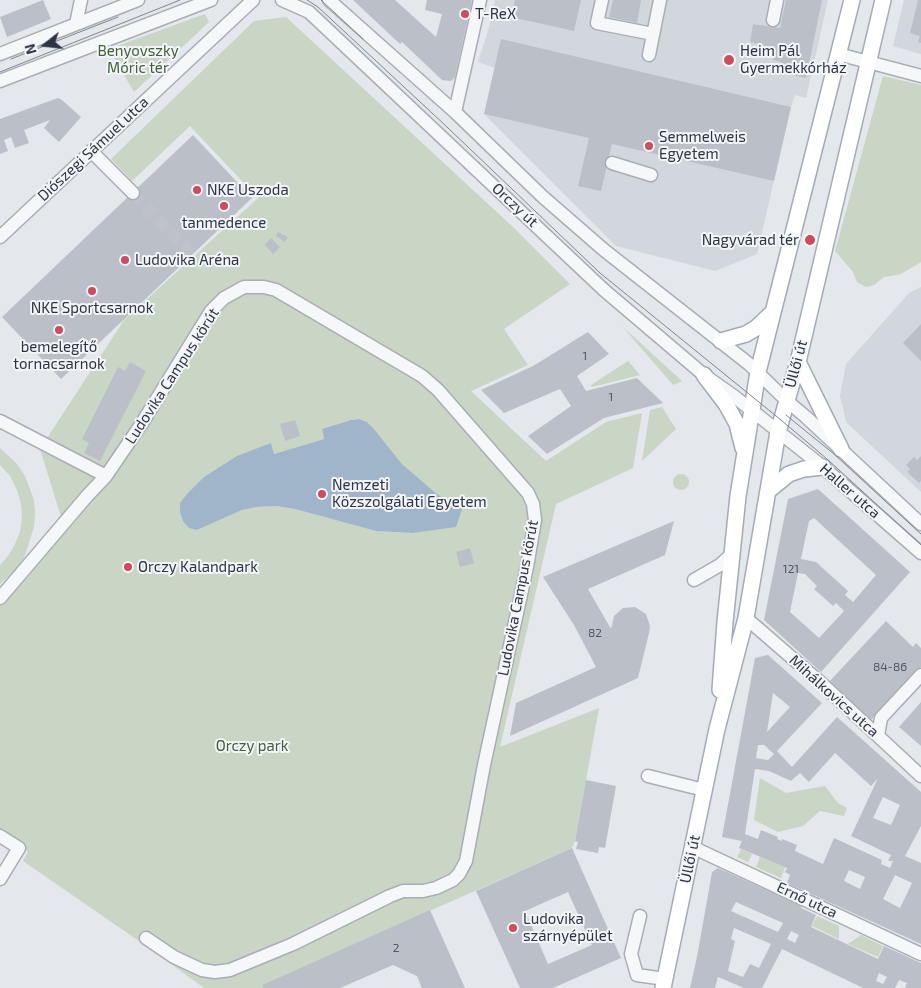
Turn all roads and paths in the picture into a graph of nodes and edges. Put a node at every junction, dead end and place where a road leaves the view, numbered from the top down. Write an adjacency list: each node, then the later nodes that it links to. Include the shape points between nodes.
1 (81, 0): 14 (street)
2 (138, 0): 14 (street)
3 (211, 0): 21 (street)
4 (253, 0): 23 (street, Diószegi Sámuel utca)
5 (282, 0): 32 (street, Orczy út, via 310,12 604,290)
6 (329, 0): 22 (street, Orczy út)
7 (480, 0): 22 (street)
8 (602, 0): 15 (street, via 597,23)
9 (660, 0): 15 (street)
10 (777, 0): 13 (street)
11 (852, 0): 17 (main road, Üllői út)
12 (883, 0): 19 (main road, Üllői út)
13 (773, 20)
14 (76, 24): 16 (street)
15 (653, 34): 18 (street)
16 (0, 54)
17 (838, 54): 19 (street); 28 (main road, Üllői út)
18 (649, 55)
19 (868, 62): 20 (street); 30 (main road, Üllői út)
20 (921, 76)
21 (0, 81)
22 (455, 112): 29 (street, Orczy út, via 604,250)
23 (91, 151): 26 (street); 27 (street, Diószegi Sámuel utca)
24 (612, 164): 25 (street)
25 (651, 175)
26 (132, 193)
27 (0, 237)
28 (773, 312): 29 (main road, via 742,336); 31 (main road, Üllői út)
29 (721, 341): 31 (street, Orczy út)
30 (798, 362): 33 (main road, Üllői út); 37 (main road)
31 (758, 372): 33 (street, Haller utca); 34 (main road, Üllői út)
32 (704, 375): 34 (street, Orczy út); 38 (main road, via 737,424)
33 (787, 401): 36 (main road, Üllői út); 37 (street, Haller utca)
34 (751, 410): 36 (street, Haller utca); 38 (main road, Üllői út)
35 (0, 421): 40 (street)
36 (778, 432): 39 (street, Haller utca); 41 (main road, Üllői út)
37 (841, 449): 42 (street, Haller utca)
38 (745, 454): 44 (main road, Üllői út)
39 (823, 467): 41 (main road, via 789,474); 43 (street, Haller utca)
40 (106, 476): 46 (street, Ludovika Campus körút); 58 (street, Ludovika Campus körút, via 211,311 224,298 244,287 264,287 290,298 438,390 528,493 535,520 466,861 459,874 436,888 423,892 403,891 390,896 293,944 230,970 202,970 174,957)
41 (768, 491): 47 (main road, Üllői út)
42 (921, 524)
43 (921, 553)
44 (732, 554): 45 (street); 49 (main road, Üllői út)
45 (694, 580)
46 (0, 598)
47 (746, 618): 49 (main road, Üllői út); 50 (street, Mihálkovics utca)
48 (921, 675): 50 (street, via 882,718)
49 (717, 729): 53 (main road, Üllői út)
50 (878, 736): 51 (street, Mihálkovics utca)
51 (919, 770)
52 (648, 776): 53 (street)
53 (704, 790): 55 (main road, Üllői út)
54 (0, 836): 56 (street, via 18,848)
55 (692, 847): 59 (street, Ernő utca); 60 (main road, Üllői út)
56 (0, 879)
57 (640, 916): 60 (street, via 631,954 637,975)
58 (146, 938)
59 (921, 954)
60 (664, 984)

